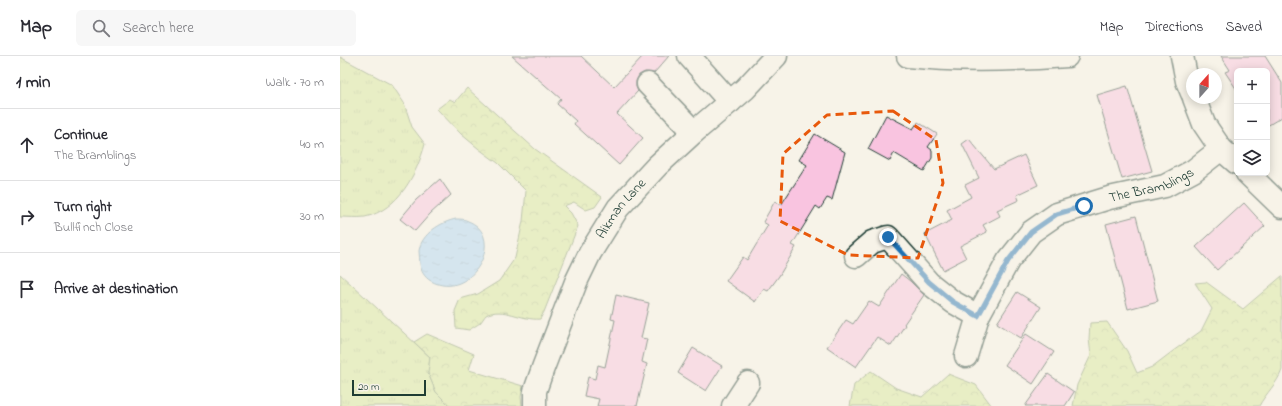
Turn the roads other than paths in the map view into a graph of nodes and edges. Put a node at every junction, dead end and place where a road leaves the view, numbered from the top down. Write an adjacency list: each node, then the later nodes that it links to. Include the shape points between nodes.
1 (689, 56): 8 (street)
2 (776, 56): 8 (street, Aikman Lane)
3 (908, 56): 4 (street, via 970,60)
4 (1067, 56)
5 (1182, 56): 6 (street)
6 (1186, 73)
7 (648, 84): 10 (street)
8 (730, 102): 10 (street, Aikman Lane)
9 (1196, 104): 11 (street, via 1204,124)
10 (694, 132): 18 (street, Aikman Lane, via 657,166 618,208 590,253 543,368 535,391)
11 (1229, 156): 15 (street, The Bramblings, via 1165,186 1109,198 1057,214 1031,232 1008,261)
12 (1250, 176): 13 (street)
13 (1282, 206)
14 (856, 256): 15 (street, via 872,242 888,237 929,282 953,302)
15 (978, 316): 16 (street, The Bramblings)
16 (966, 356)
17 (748, 383): 19 (street)
18 (535, 406)
19 (733, 406)

